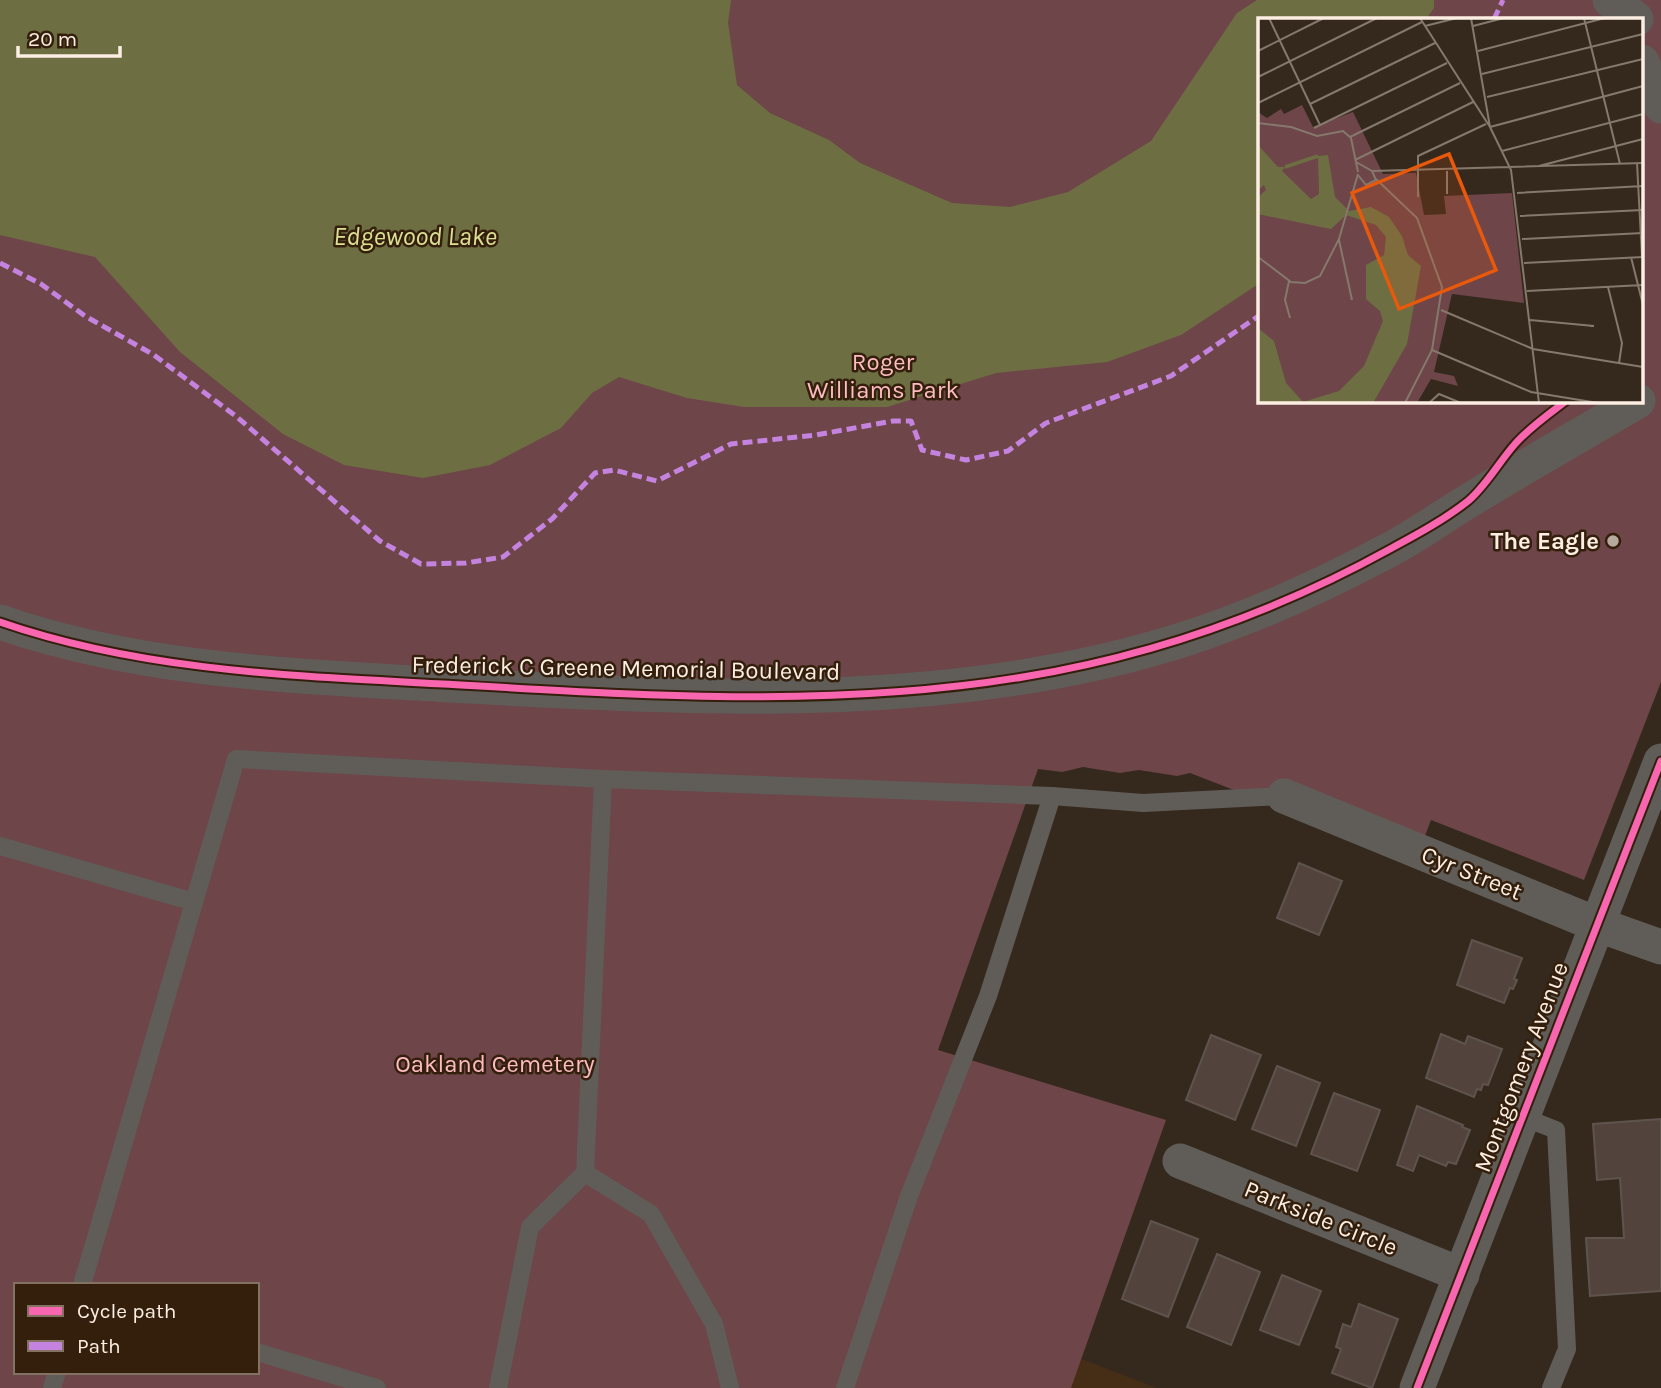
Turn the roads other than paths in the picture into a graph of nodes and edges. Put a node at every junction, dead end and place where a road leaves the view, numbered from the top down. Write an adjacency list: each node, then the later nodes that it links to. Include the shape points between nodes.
1 (1609, 0): 2 (street); 3 (street)
2 (1618, 18)
3 (1635, 18)
4 (1644, 25): 5 (street)
5 (1661, 38)
6 (1644, 67): 7 (street)
7 (1661, 106)
8 (1661, 387): 9 (street, Frederick C Greene Memorial Boulevard)
9 (1644, 398)
10 (1637, 402): 11 (street, Frederick C Greene Memorial Boulevard, via 1387,551 1279,602 1148,649 985,682 760,696 400,682 140,658)
11 (0, 622)
12 (1661, 761): 18 (street, Montgomery Avenue)
13 (603, 779): 14 (lane); 17 (lane, via 236,760); 22 (lane)
14 (1052, 796): 15 (lane, via 1143,803); 29 (lane, via 988,996 909,1196)
15 (1284, 796): 18 (street, Cyr Street)
16 (0, 846): 17 (lane)
17 (194, 902): 24 (lane)
18 (1596, 924): 19 (street, Cyr Street); 20 (street, Montgomery Avenue)
19 (1661, 947)
20 (1523, 1117): 23 (street, Montgomery Avenue); 31 (lane, via 1556,1130 1567,1349)
21 (1180, 1161): 23 (street, Parkside Circle)
22 (585, 1172): 27 (lane, via 530,1227); 28 (lane, via 651,1214 714,1324)
23 (1462, 1275): 30 (street, Montgomery Avenue)
24 (83, 1283)
25 (259, 1353): 26 (lane)
26 (377, 1388)
27 (498, 1388)
28 (730, 1388)
29 (845, 1388)
30 (1417, 1388)
31 (1551, 1388)

